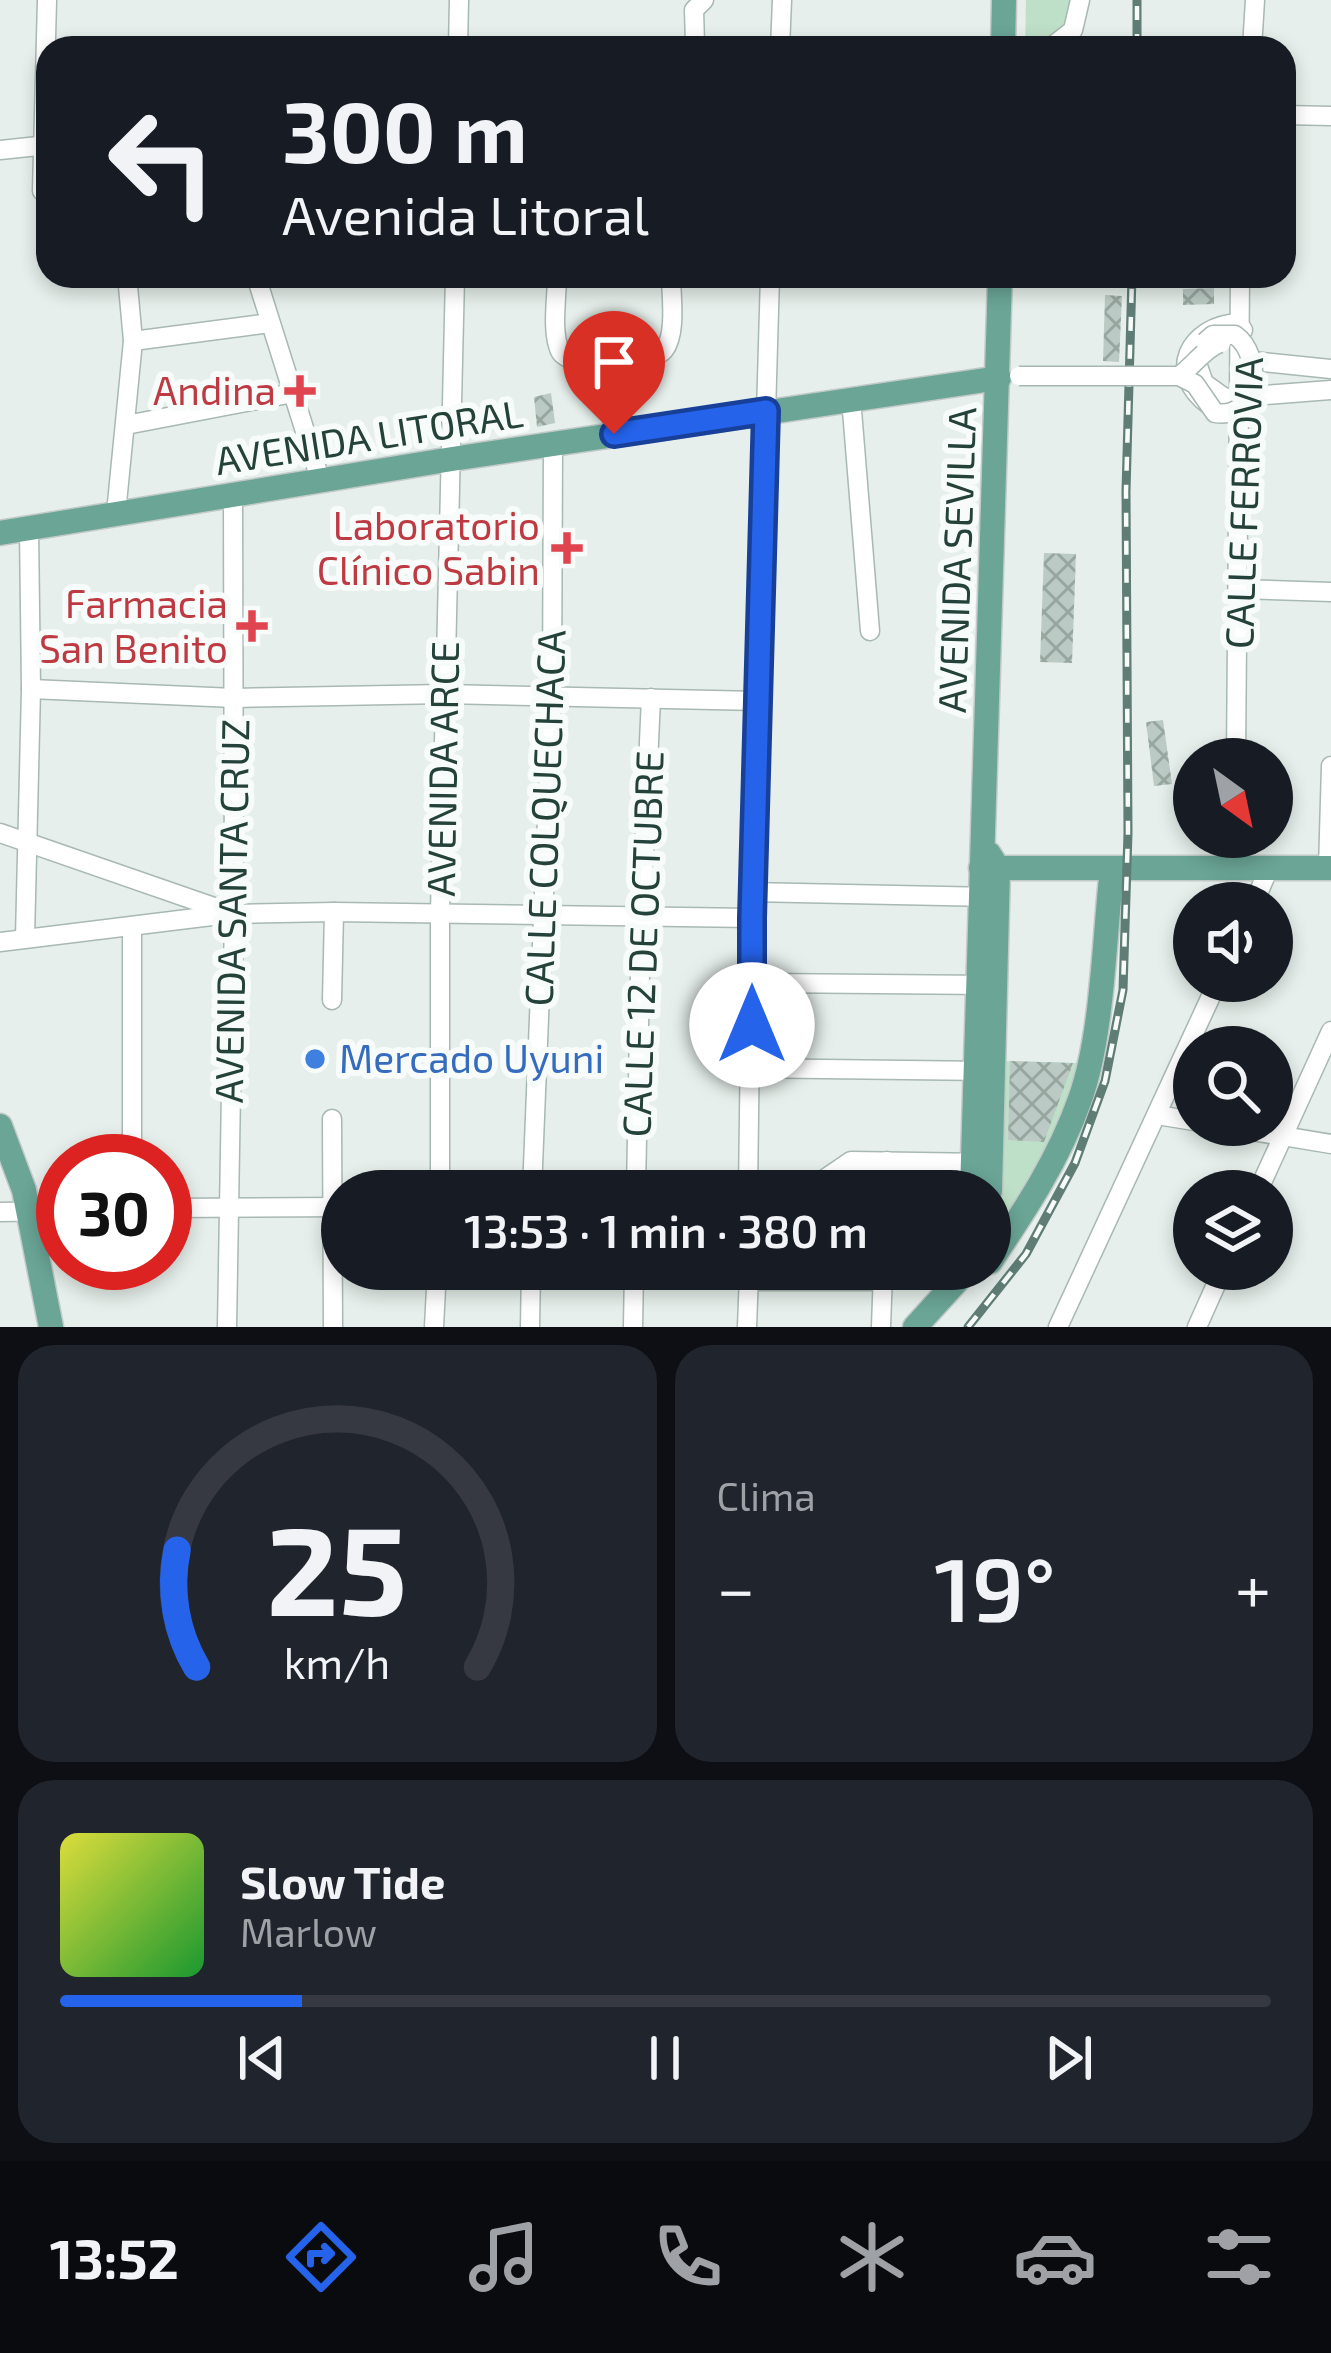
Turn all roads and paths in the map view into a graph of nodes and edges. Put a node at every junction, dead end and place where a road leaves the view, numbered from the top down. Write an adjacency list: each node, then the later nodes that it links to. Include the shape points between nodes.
1 (47, 0): 8 (street)
2 (459, 0): 9 (street)
3 (704, 0): 10 (street, via 694,10)
4 (782, 0): 11 (street)
5 (1004, 0): 12 (main road)
6 (1080, 0): 13 (street)
7 (1255, 0): 14 (street)
8 (47, 36)
9 (458, 36)
10 (695, 36)
11 (780, 36)
12 (1003, 36)
13 (1065, 36)
14 (1253, 36)
15 (1296, 115): 16 (street)
16 (1331, 116)
17 (36, 146): 18 (street)
18 (0, 150)
19 (128, 288): 29 (street)
20 (260, 288): 27 (street)
21 (454, 288): 43 (street, AVENIDA ARCE)
22 (557, 288): 31 (street, via 564,358)
23 (671, 288): 31 (street, via 664,352)
24 (770, 288): 39 (street)
25 (1001, 288): 34 (main road, AVENIDA SEVILLA)
26 (1239, 288): 28 (street)
27 (270, 323): 29 (street); 36 (street)
28 (1238, 323): 30 (street, CALLE FERROVIA); 38 (street); 38 (street, via 1208,329 1190,348 1188,378 1209,405)
29 (133, 341): 40 (street)
30 (1253, 361): 32 (street); 38 (street, CALLE FERROVIA)
31 (604, 363): 41 (street)
32 (1331, 369)
33 (1179, 376): 34 (street, AVENIDA LITORAL, bridge); 38 (street, bridge, via 1211,346 1231,346 1242,377); 38 (street, bridge, via 1195,384 1214,413 1231,414 1241,406 1255,372 1245,342 1213,335 1198,353 1204,383)
34 (1009, 377): 37 (main road, AVENIDA LITORAL); 63 (main road, AVENIDA SEVILLA)
35 (1331, 390): 38 (street)
36 (292, 394): 40 (street); 44 (street)
37 (851, 398): 39 (main road, AVENIDA LITORAL); 51 (street)
38 (1238, 404): 49 (street, CALLE FERROVIA)
39 (766, 411): 41 (main road, AVENIDA LITORAL); 57 (street)
40 (126, 424): 46 (street)
41 (614, 434): 42 (main road, AVENIDA LITORAL)
42 (553, 445): 43 (main road, AVENIDA LITORAL); 54 (street, CALLE COLQUECHACA)
43 (452, 459): 44 (main road, AVENIDA LITORAL); 53 (street, AVENIDA ARCE)
44 (321, 482): 45 (main road, AVENIDA LITORAL)
45 (232, 495): 46 (main road, AVENIDA LITORAL); 55 (street, AVENIDA SANTA CRUZ)
46 (116, 513): 47 (main road, AVENIDA LITORAL)
47 (28, 529): 48 (main road, AVENIDA LITORAL); 52 (street)
48 (0, 533)
49 (1239, 589): 50 (street); 58 (street, CALLE FERROVIA)
50 (1331, 592)
51 (870, 632)
52 (31, 688): 55 (street); 61 (street)
53 (445, 694): 54 (street); 55 (street); 72 (street, AVENIDA ARCE)
54 (552, 696): 56 (street); 74 (street, CALLE COLQUECHACA)
55 (234, 698): 73 (street, AVENIDA SANTA CRUZ)
56 (651, 698): 57 (street); 76 (street, CALLE 12 DE OCTUBRE)
57 (758, 701): 69 (street)
58 (1236, 738)
59 (1331, 766): 67 (street)
60 (0, 833): 61 (street)
61 (25, 841): 73 (street); 78 (street)
62 (1234, 858): 65 (street)
63 (988, 861): 64 (main road); 70 (main road, AVENIDA SEVILLA)
64 (1112, 868): 65 (main road); 112 (main road, via 1082,1095)
65 (1234, 868): 66 (main road)
66 (1269, 868): 67 (main road); 68 (street)
67 (1330, 868)
68 (1263, 882)
69 (752, 892): 70 (street); 75 (street)
70 (988, 897): 81 (main road, AVENIDA SEVILLA)
71 (334, 912): 72 (street); 73 (street); 82 (street)
72 (440, 913): 74 (street); 98 (street, AVENIDA ARCE)
73 (234, 914): 77 (street); 106 (street, AVENIDA SANTA CRUZ)
74 (541, 914): 76 (street); 99 (street, CALLE COLQUECHACA)
75 (752, 918): 76 (street); 80 (street)
76 (641, 919): 100 (street, CALLE 12 DE OCTUBRE)
77 (132, 927): 78 (street); 92 (street)
78 (26, 938): 79 (street)
79 (0, 942)
80 (752, 983): 81 (street); 85 (street)
81 (985, 985): 86 (main road, AVENIDA SEVILLA)
82 (332, 1000)
83 (1208, 1002): 88 (street)
84 (1331, 1031): 87 (street)
85 (752, 1068): 86 (street); 101 (street)
86 (983, 1071): 96 (main road, AVENIDA SEVILLA)
87 (1293, 1112)
88 (1157, 1115): 89 (street); 132 (street)
89 (1173, 1118)
90 (332, 1119): 97 (street)
91 (0, 1126): 109 (main road)
92 (132, 1134)
93 (1293, 1138): 94 (street)
94 (1331, 1144)
95 (887, 1161): 96 (street); 102 (street); 103 (street)
96 (981, 1163): 104 (main road, AVENIDA SEVILLA); 105 (main road, AVENIDA SEVILLA)
97 (335, 1170)
98 (440, 1170)
99 (533, 1170)
100 (636, 1170)
101 (749, 1170)
102 (839, 1170)
103 (887, 1170)
104 (979, 1170)
105 (983, 1170)
106 (229, 1205): 107 (street); 108 (street); 123 (street, AVENIDA SANTA CRUZ)
107 (192, 1207)
108 (321, 1207)
109 (28, 1211): 110 (street); 111 (street); 122 (main road)
110 (36, 1211)
111 (0, 1212)
112 (1011, 1230)
113 (335, 1290): 124 (street)
114 (436, 1290): 125 (street)
115 (531, 1290): 126 (street)
116 (634, 1290): 127 (street)
117 (748, 1290): 128 (street)
118 (882, 1290): 129 (street)
119 (949, 1290): 130 (main road)
120 (967, 1290): 131 (main road)
121 (1214, 1290): 133 (street)
122 (51, 1327)
123 (227, 1327)
124 (333, 1327)
125 (434, 1327)
126 (530, 1327)
127 (633, 1327)
128 (747, 1327)
129 (881, 1327)
130 (915, 1327)
131 (936, 1327)
132 (1058, 1327)
133 (1198, 1327)

